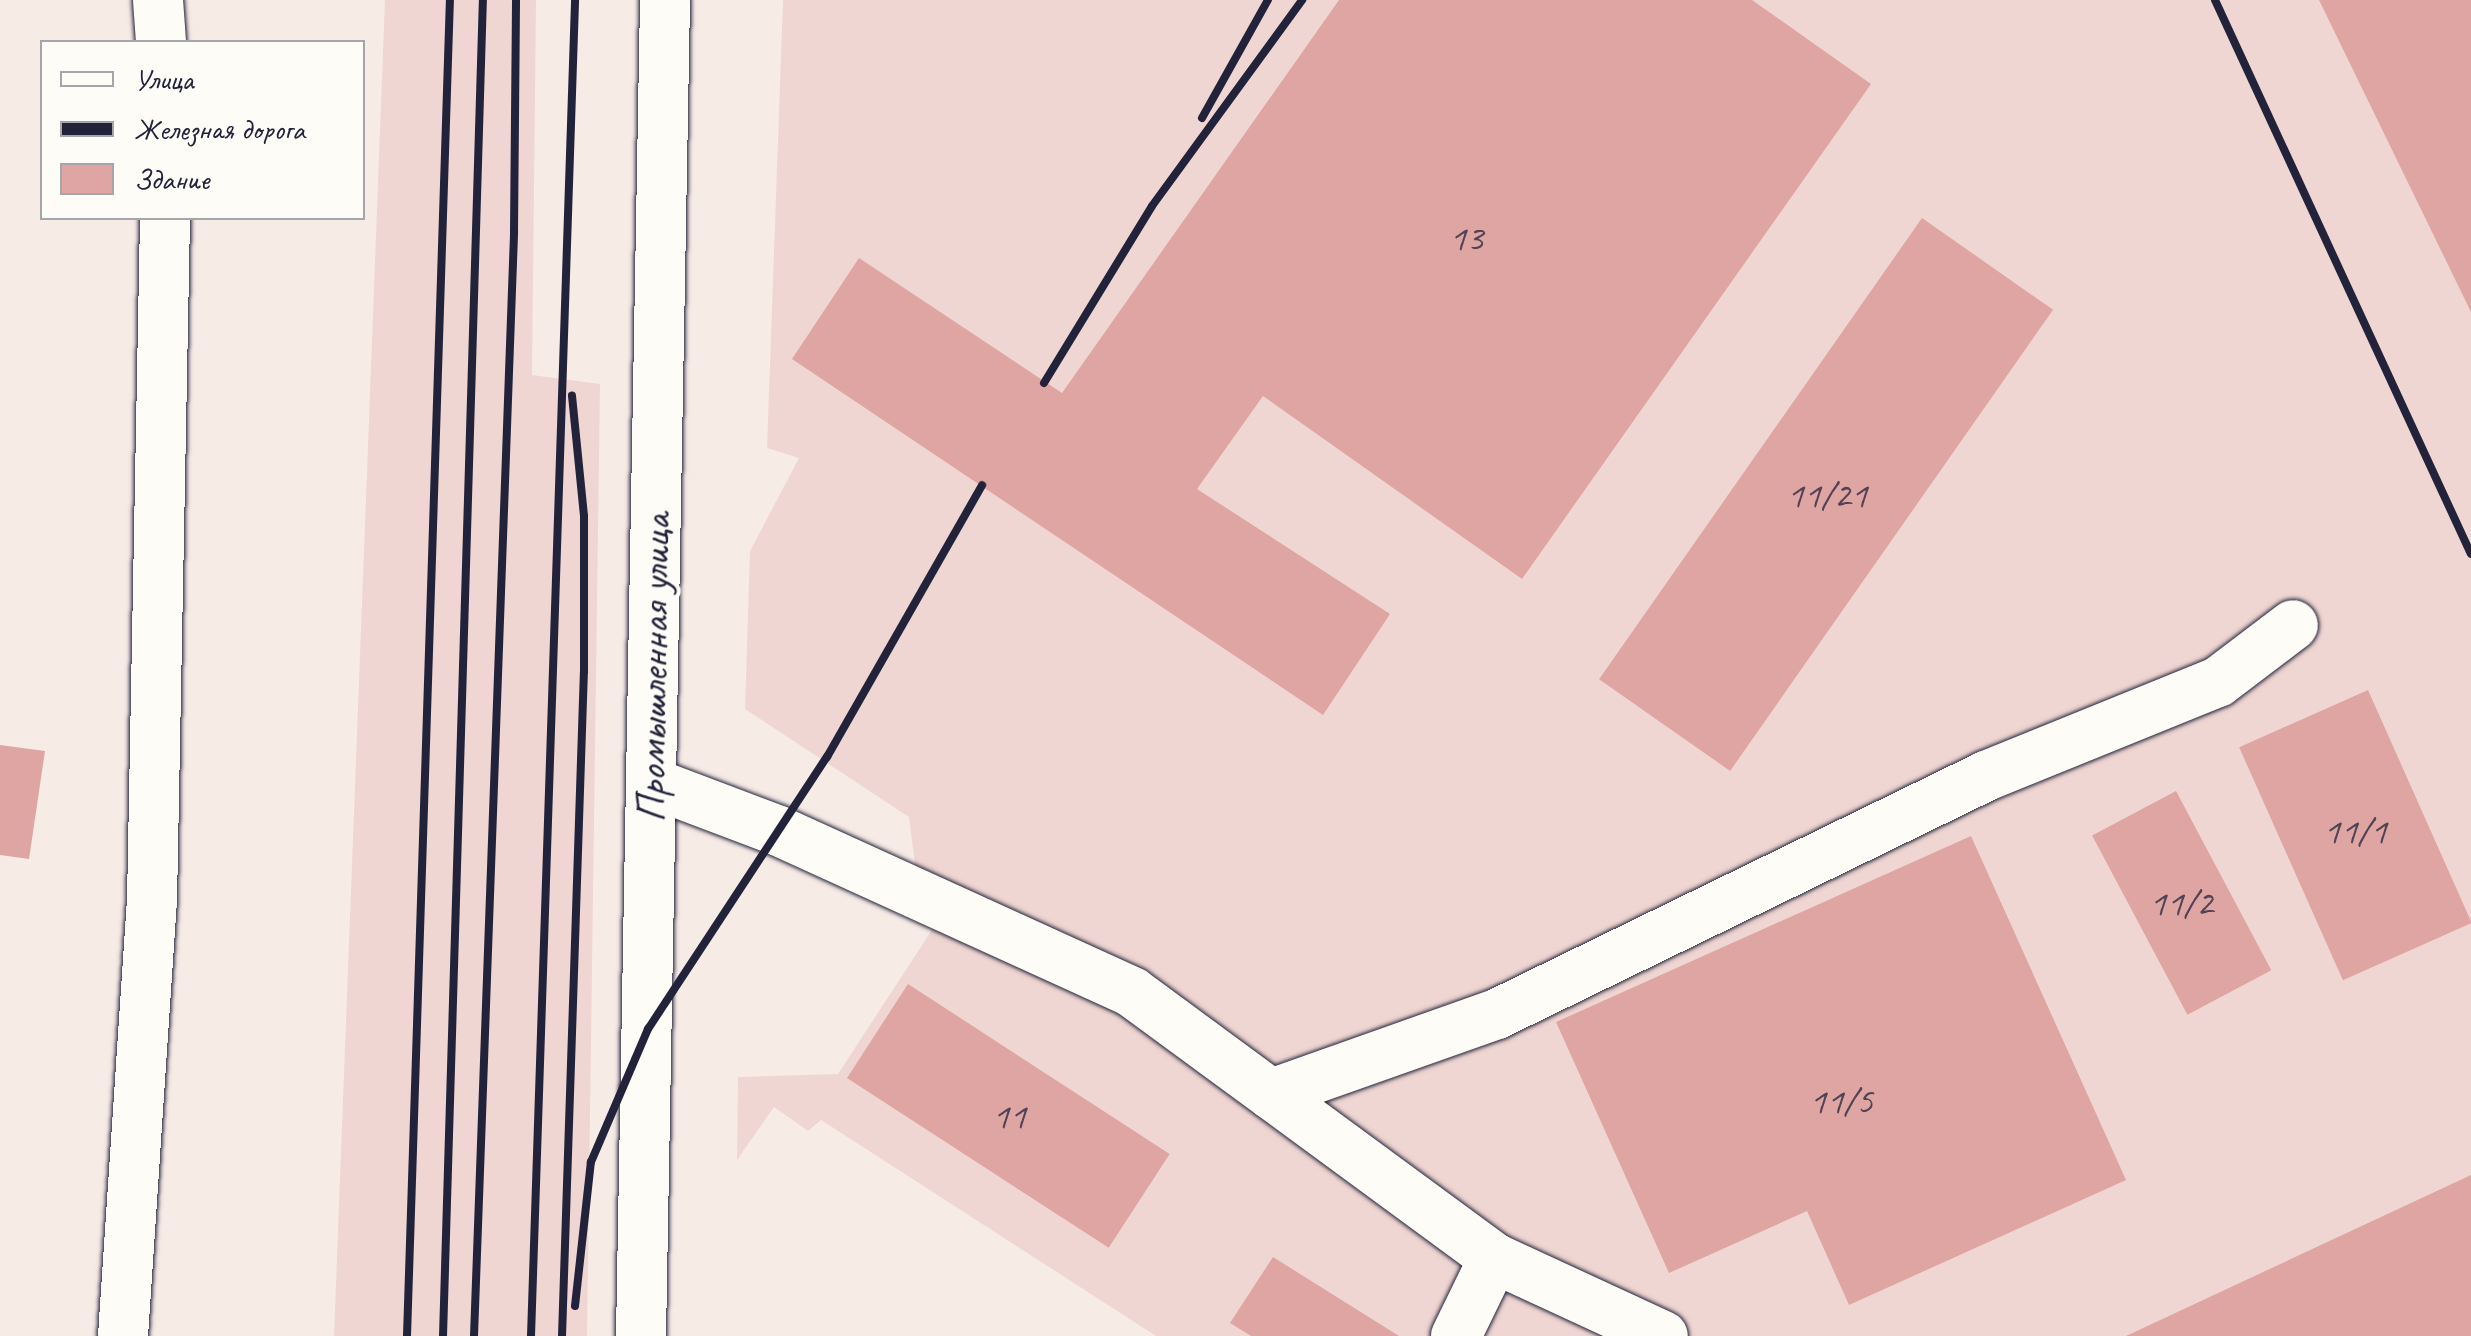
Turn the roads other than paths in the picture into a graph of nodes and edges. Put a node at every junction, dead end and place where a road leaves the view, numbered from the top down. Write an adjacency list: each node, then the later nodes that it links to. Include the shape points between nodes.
1 (158, 0): 3 (street)
2 (665, 0): 6 (street, Промышленная улица)
3 (161, 40)
4 (165, 220): 9 (street, via 152,902)
5 (2292, 625): 7 (street, via 2218,682 1986,776 1497,1014)
6 (652, 782): 7 (street, via 779,831 1132,992); 10 (street, Промышленная улица)
7 (1271, 1094): 8 (street)
8 (1494, 1258): 11 (street); 12 (street)
9 (123, 1336)
10 (642, 1336)
11 (1456, 1336)
12 (1663, 1336)

